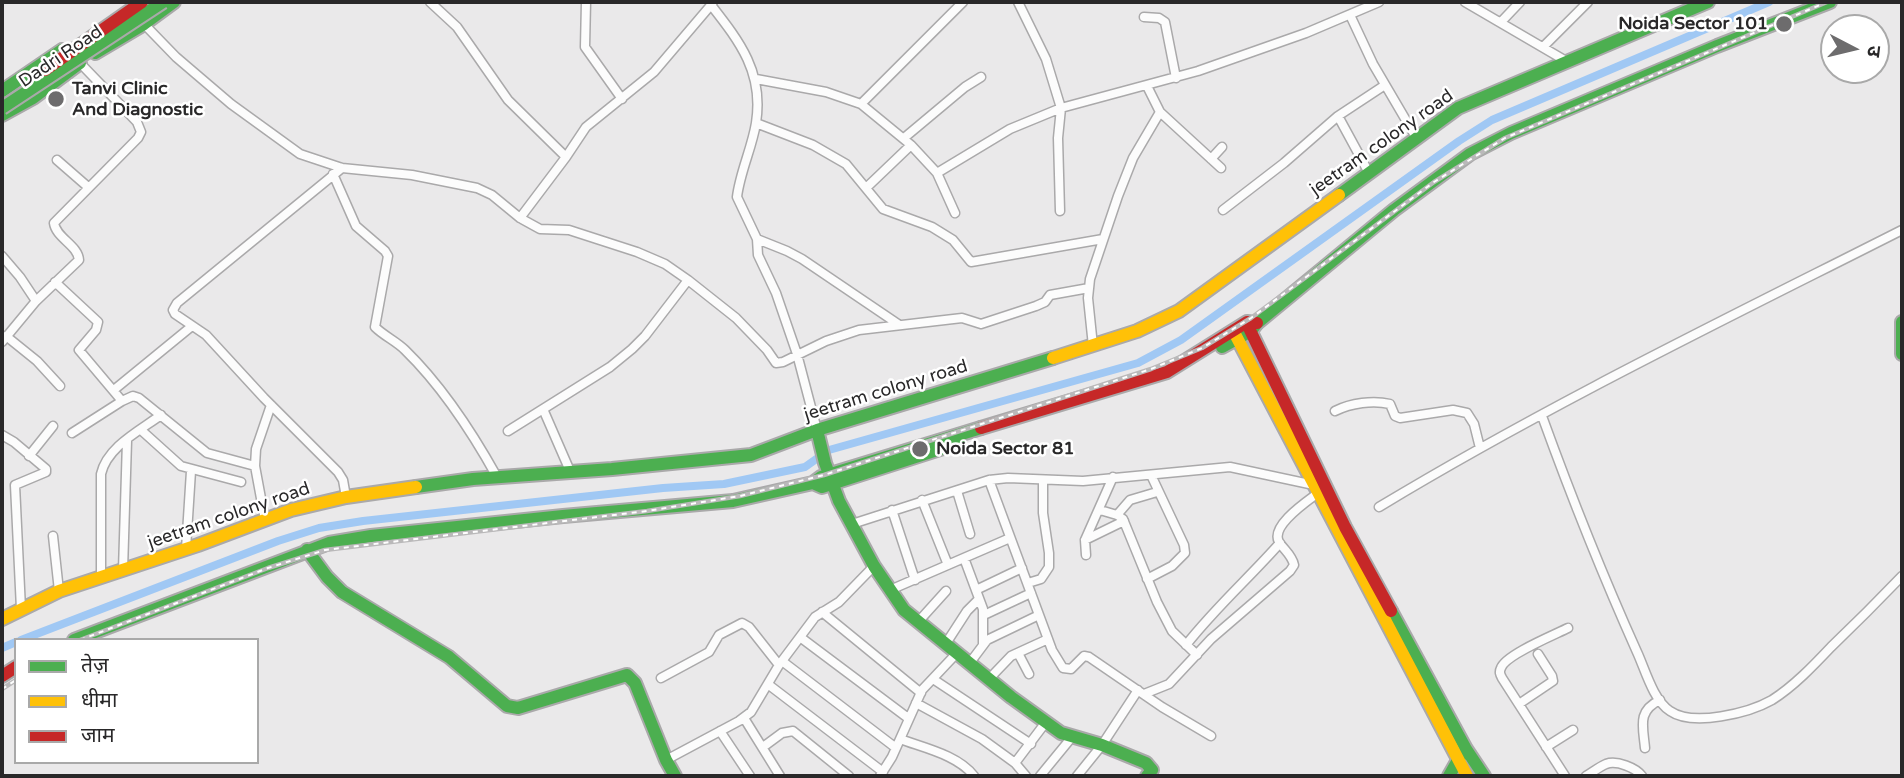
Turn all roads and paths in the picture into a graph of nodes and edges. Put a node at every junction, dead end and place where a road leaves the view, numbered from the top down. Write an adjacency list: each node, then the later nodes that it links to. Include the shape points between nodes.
1 (132, 2): 29 (street, Dadri Road)
2 (142, 2): 32 (street, bridge)
3 (163, 2): 35 (street, bridge)
4 (174, 2): 20 (street, Dadri Road)
5 (430, 2): 45 (street, via 457,27 508,100)
6 (586, 2): 31 (street, via 585,47)
7 (963, 2): 33 (street)
8 (1018, 2): 36 (street, via 1046,59)
9 (1379, 2): 17 (street)
10 (1465, 2): 16 (street)
11 (1520, 2): 19 (street)
12 (1588, 2): 21 (street)
13 (1706, 2): 22 (street, jeetram colony road)
14 (1830, 2): 70 (street, via 1537,122 1471,154)
15 (712, 4): 26 (street); 31 (street, via 654,72)
16 (1475, 4): 19 (street)
17 (1350, 15): 25 (street); 27 (street)
18 (1144, 17): 25 (street, via 1165,22)
19 (1501, 22): 21 (street)
20 (144, 24): 23 (street, Dadri Road); 48 (street, via 185,65 281,142 318,162)
21 (1543, 47): 22 (street)
22 (1566, 61): 42 (street, jeetram colony road, via 1458,108)
23 (80, 62): 30 (street, Dadri Road); 53 (street, via 138,122 141,132)
24 (982, 77): 41 (street)
25 (1176, 78): 28 (street)
26 (756, 79): 33 (street, via 827,92); 40 (street)
27 (1385, 85): 39 (street); 42 (street)
28 (1147, 86): 36 (street); 37 (street)
29 (4, 87): 30 (street); 34 (street)
30 (33, 98): 34 (street, Dadri Road)
31 (622, 99): 45 (street, via 586,127)
32 (2, 100)
33 (861, 104): 41 (street)
34 (20, 106): 38 (street, Dadri Road)
35 (2, 108)
36 (1061, 108): 50 (street, via 1010,129); 56 (street)
37 (1160, 112): 46 (street); 61 (street, via 1133,158)
38 (2, 116)
39 (1338, 117): 51 (street); 55 (street)
40 (756, 123): 54 (street, via 830,154 846,164); 60 (street, via 737,197)
41 (904, 138): 43 (street)
42 (1416, 139): 51 (street, jeetram colony road)
43 (911, 145): 50 (street); 54 (street)
44 (1222, 147): 46 (street)
45 (566, 157): 58 (street)
46 (1211, 159): 49 (street)
47 (57, 160): 53 (street)
48 (342, 168): 52 (street); 58 (street, via 412,174 477,188)
49 (1221, 168)
50 (937, 173): 57 (street)
51 (1369, 173): 73 (street, jeetram colony road, via 1179,311)
52 (333, 174): 69 (street, via 177,303 175,314); 98 (street, via 356,226 387,256 375,327 404,349 455,411)
53 (88, 187): 64 (street, via 54,223 80,257)
54 (866, 188): 61 (street, via 883,209 953,240 971,262)
55 (1223, 210)
56 (1060, 211)
57 (955, 213)
58 (520, 218): 63 (street, via 544,230 569,230 636,252)
59 (1902, 230): 83 (street)
60 (757, 239): 68 (street, via 802,259); 74 (street, via 758,255)
61 (1103, 239): 65 (street)
62 (2, 256): 66 (street)
63 (688, 280): 74 (street, via 736,318 776,363); 80 (street, via 632,349)
64 (55, 282): 66 (street); 77 (street, via 98,322 79,350)
65 (1089, 288): 68 (street, via 1050,295 1036,306 981,324 962,318); 73 (street)
66 (36, 301): 72 (street)
67 (1902, 322): 75 (street)
68 (898, 324): 74 (street, via 842,334)
69 (192, 326): 77 (street); 79 (street, via 206,335)
70 (1251, 326): 71 (street); 179 (street, via 1345,527)
71 (1235, 335): 96 (street, via 1163,377); 103 (street)
72 (4, 339): 76 (street, via 37,361)
73 (1093, 346): 88 (street, jeetram colony road)
74 (797, 354): 88 (street)
75 (1902, 355)
76 (60, 386)
77 (115, 390): 78 (street)
78 (122, 401): 82 (street, via 133,396); 87 (street)
79 (271, 405): 93 (street, via 260,433); 106 (street, via 338,472)
80 (543, 409): 86 (street); 95 (street)
81 (1335, 411): 91 (street, via 1356,404 1384,403 1400,418 1453,410 1467,413)
82 (161, 415): 85 (street); 93 (street, via 207,453)
83 (1542, 416): 91 (street); 163 (street, via 1577,513)
84 (52, 426): 92 (street)
85 (141, 430): 90 (street); 94 (street)
86 (508, 431)
87 (72, 433)
88 (818, 435): 95 (street, jeetram colony road, via 751,455); 96 (street)
89 (4, 440): 92 (street)
90 (127, 441): 126 (street); 128 (street, via 105,460 101,474)
91 (1480, 448): 108 (street)
92 (29, 456): 137 (street, via 46,472 15,485)
93 (255, 466): 112 (street)
94 (191, 471): 102 (street); 119 (street)
95 (569, 471): 98 (street, jeetram colony road)
96 (829, 474): 113 (street); 120 (street, via 822,487 813,483 733,501 371,536)
97 (1151, 475): 99 (street); 103 (street, via 1230,467); 105 (street)
98 (497, 477): 106 (street, jeetram colony road)
99 (1113, 477): 101 (street); 110 (street)
100 (989, 480): 101 (street); 104 (street); 116 (street)
101 (1043, 480): 131 (street, via 1049,567 1041,579)
102 (241, 482)
103 (1316, 489): 118 (street, via 1280,527); 181 (street)
104 (957, 491): 107 (street); 114 (street)
105 (1157, 492): 111 (street, via 1130,500); 129 (street, via 1185,552 1172,566)
106 (346, 497): 112 (street, jeetram colony road)
107 (922, 500): 109 (street); 123 (street)
108 (1379, 507)
109 (892, 510): 113 (street); 130 (street)
110 (1100, 510): 111 (street); 117 (street)
111 (1121, 518): 117 (street); 129 (street)
112 (265, 520): 119 (street, jeetram colony road)
113 (852, 524): 124 (street)
114 (970, 534)
115 (53, 536): 134 (street)
116 (1010, 538): 122 (street); 125 (street)
117 (1085, 540): 121 (street)
118 (1280, 543): 149 (street); 153 (street, via 1294,565)
119 (187, 549): 126 (street, jeetram colony road)
120 (307, 550): 145 (street); 180 (street, via 349,598 454,660 512,708 627,675 635,683)
121 (1086, 555)
122 (964, 558): 123 (street); 136 (street)
123 (948, 565): 130 (street)
124 (874, 566): 132 (street); 138 (street, via 839,602)
125 (1022, 568): 131 (street); 136 (street)
126 (124, 570): 128 (street, jeetram colony road)
127 (1902, 576): 163 (street, via 1800,678 1758,707 1696,718 1676,715)
128 (100, 578): 134 (street, jeetram colony road)
129 (1147, 579): 149 (street, via 1172,631)
130 (915, 580): 132 (street)
131 (1028, 583): 135 (street)
132 (890, 590): 142 (street)
133 (946, 591): 142 (street)
134 (59, 592): 137 (street, jeetram colony road)
135 (1031, 593): 139 (street); 140 (street)
136 (977, 594): 139 (street); 148 (street)
137 (21, 609): 141 (street, jeetram colony road)
138 (822, 612): 144 (street); 162 (street)
139 (984, 615): 147 (street)
140 (1039, 615): 146 (street); 147 (street)
141 (2, 619)
142 (918, 622): 148 (street)
143 (1568, 628): 165 (street, via 1502,664 1502,678)
144 (800, 637): 154 (street); 167 (street)
145 (79, 638)
146 (1048, 639): 150 (street); 161 (street, via 1068,671 1084,656 1089,657)
147 (983, 644): 155 (street)
148 (944, 645): 151 (street)
149 (1186, 645): 153 (street)
150 (1018, 653): 156 (street); 159 (street)
151 (956, 654): 155 (street); 158 (street)
152 (1538, 654): 165 (street, via 1553,681)
153 (1197, 655): 161 (street, via 1164,688)
154 (780, 663): 157 (street, via 742,623 719,635 709,652); 160 (street); 173 (street)
155 (969, 664): 159 (street)
156 (1029, 674)
157 (661, 678)
158 (933, 679): 162 (street); 174 (street)
159 (988, 680): 168 (street)
160 (769, 684): 166 (street); 183 (street)
161 (1141, 692): 171 (street); 175 (street)
162 (921, 693): 164 (street)
163 (1660, 700): 178 (street, via 1643,719)
164 (916, 703): 167 (street); 182 (street)
165 (1518, 704): 177 (street)
166 (744, 718): 170 (street); 176 (street)
167 (908, 718): 173 (street)
168 (1046, 722): 172 (street); 174 (street)
169 (1573, 730): 177 (street)
170 (720, 731): 180 (street); 186 (street)
171 (1211, 736)
172 (1072, 737): 175 (street); 191 (street)
173 (898, 743): 183 (street); 189 (street, via 953,760)
174 (1031, 744): 182 (street)
175 (1102, 745): 192 (street); 193 (street, via 1146,764 1152,770)
176 (763, 747): 187 (street); 188 (street, via 793,731)
177 (1546, 747): 195 (street)
178 (1645, 748)
179 (1466, 749): 181 (street); 184 (street)
180 (666, 760): 185 (street)
181 (1457, 761): 184 (street); 194 (street)
182 (1015, 763): 190 (street)
183 (881, 774)
184 (1475, 774)
185 (675, 776)
186 (750, 776)
187 (780, 776)
188 (849, 776)
189 (974, 776)
190 (1026, 776)
191 (1040, 776)
192 (1077, 776)
193 (1147, 776)
194 (1449, 776)
195 (1565, 776)
196 (1586, 776): 197 (street, via 1614,763 1637,769)
197 (1642, 776)

